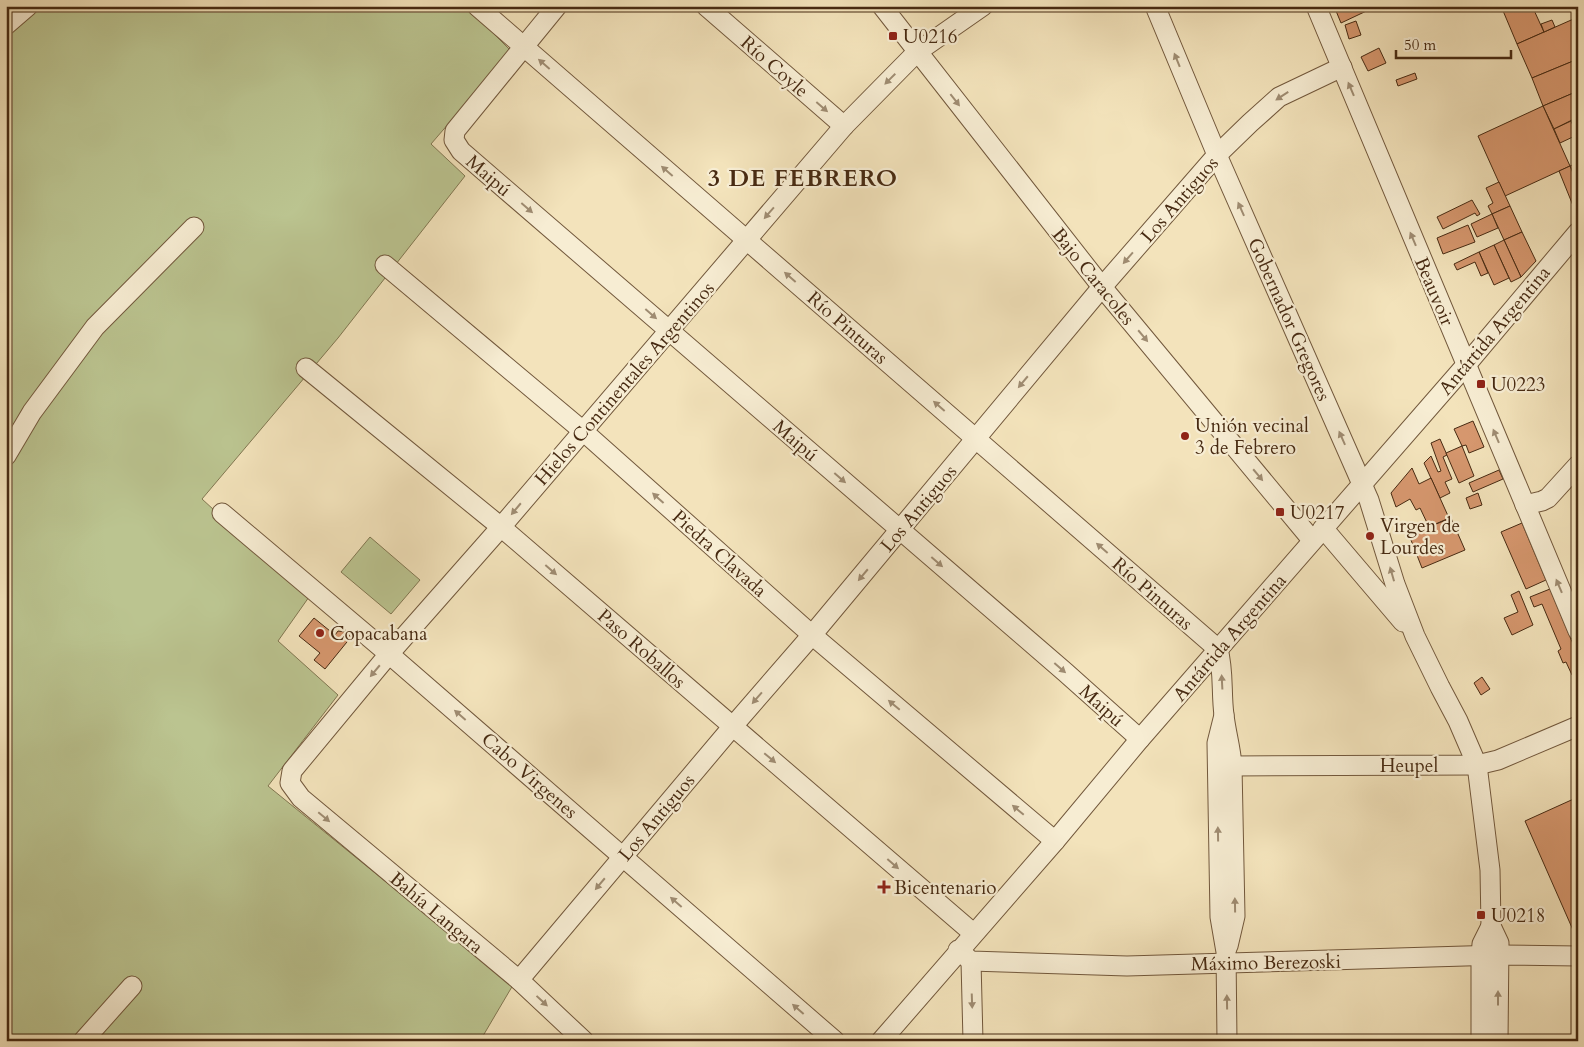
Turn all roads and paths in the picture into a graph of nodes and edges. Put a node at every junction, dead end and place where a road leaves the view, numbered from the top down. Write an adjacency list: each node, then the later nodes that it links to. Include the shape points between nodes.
1 (28, 6): 9 (street)
2 (477, 6): 10 (street, Río Pinturas)
3 (557, 6): 10 (street)
4 (706, 6): 13 (street, Río Coyle, one-way to 13)
5 (882, 6): 11 (street, Bajo Caracoles)
6 (983, 6): 11 (street, Hielos Continentales Argentinos)
7 (1155, 6): 14 (street, Gobernador Gregores, one-way to 7)
8 (1316, 6): 12 (street, Beauvoir)
9 (6, 25)
10 (523, 46): 17 (street, Río Pinturas, one-way to 10); 20 (street, Maipú, one-way to 20, via 455,131 454,140 461,151)
11 (917, 52): 13 (street, Hielos Continentales Argentinos, one-way to 13); 19 (street, Bajo Caracoles, one-way to 19)
12 (1342, 67): 14 (street, Los Antiguos, one-way to 14, via 1280,97); 21 (street, Beauvoir, one-way to 12)
13 (844, 126): 17 (street, Hielos Continentales Argentinos, one-way to 17)
14 (1217, 155): 19 (street, Los Antiguos, one-way to 19); 27 (street, Gobernador Gregores, one-way to 14)
15 (194, 227): 25 (street, via 95,326 32,412)
16 (1578, 232): 21 (street, Antártida Argentina)
17 (746, 239): 20 (street, Hielos Continentales Argentinos); 24 (street, Río Pinturas, one-way to 17)
18 (385, 265): 23 (street, Piedra Clavada)
19 (1102, 287): 24 (street, Los Antiguos, one-way to 24); 32 (street, Bajo Caracoles, one-way to 32)
20 (669, 330): 23 (street, Hielos Continentales Argentinos); 31 (street, Maipú, one-way to 31)
21 (1466, 365): 27 (street, Antártida Argentina); 28 (street, Beauvoir, one-way to 21)
22 (306, 368): 30 (street, Paso Roballos)
23 (583, 431): 30 (street, Hielos Continentales Argentinos, one-way to 30); 34 (street, Piedra Clavada, one-way to 23)
24 (976, 438): 31 (street, Los Antiguos); 36 (street, Río Pinturas, one-way to 24)
25 (6, 456)
26 (1578, 465): 28 (street, via 1548,498)
27 (1362, 482): 32 (street, Antártida Argentina); 35 (street, Gobernador Gregores, one-way to 27)
28 (1525, 505): 33 (street, Beauvoir, one-way to 28)
29 (222, 513): 37 (street, Cabo Virgenes)
30 (501, 527): 37 (street, Hielos Continentales Argentinos); 39 (street, Paso Roballos, one-way to 39)
31 (900, 530): 34 (street, Los Antiguos, one-way to 34); 41 (street, Maipú, one-way to 41)
32 (1318, 534): 35 (street, Gobernador Gregores, via 1378,591); 36 (street, Antártida Argentina)
33 (1578, 630)
34 (812, 635): 39 (street, Los Antiguos, one-way to 39); 45 (street, Piedra Clavada, one-way to 34)
35 (1415, 636): 42 (street, Gobernador Gregores)
36 (1218, 649): 38 (street, one-way to 36, via 1222,663); 41 (street, Antártida Argentina)
37 (389, 654): 44 (street, Hielos Continentales Argentinos, one-way to 44, via 292,771); 46 (street, Cabo Virgenes, one-way to 37)
38 (1224, 715): 43 (street, via 1232,748); 51 (street, one-way to 38, via 1220,918 1217,743)
39 (733, 726): 46 (street, Los Antiguos); 47 (street, Paso Roballos, one-way to 47)
40 (1578, 726): 42 (street, Heupel, via 1498,760)
41 (1140, 739): 45 (street, Antártida Argentina)
42 (1478, 765): 43 (street, Heupel); 49 (street, Gobernador Gregores, via 1490,870 1491,926 1499,943)
43 (1232, 766): 51 (street, one-way to 43, via 1235,916)
44 (290, 783): 52 (street, Bahía Langara, one-way to 52, via 301,798)
45 (1055, 842): 47 (street, Antártida Argentina)
46 (624, 856): 52 (street, Los Antiguos, one-way to 52); 56 (street, Cabo Virgenes, one-way to 46)
47 (973, 933): 48 (street, Antártida Argentina)
48 (965, 956): 51 (street, Máximo Berezoski, via 1127,966); 57 (street, Antártida Argentina); 58 (street, one-way to 58)
49 (1490, 956): 50 (street, Máximo Berezoski); 51 (street, Máximo Berezoski); 60 (street); 61 (street, one-way to 49)
50 (1578, 956)
51 (1226, 957): 59 (street, one-way to 51)
52 (519, 980): 54 (street, Bahía Langara, one-way to 54)
53 (132, 986): 55 (street)
54 (577, 1038)
55 (83, 1041)
56 (835, 1041)
57 (881, 1041)
58 (973, 1041)
59 (1227, 1041)
60 (1481, 1041)
61 (1498, 1041)

